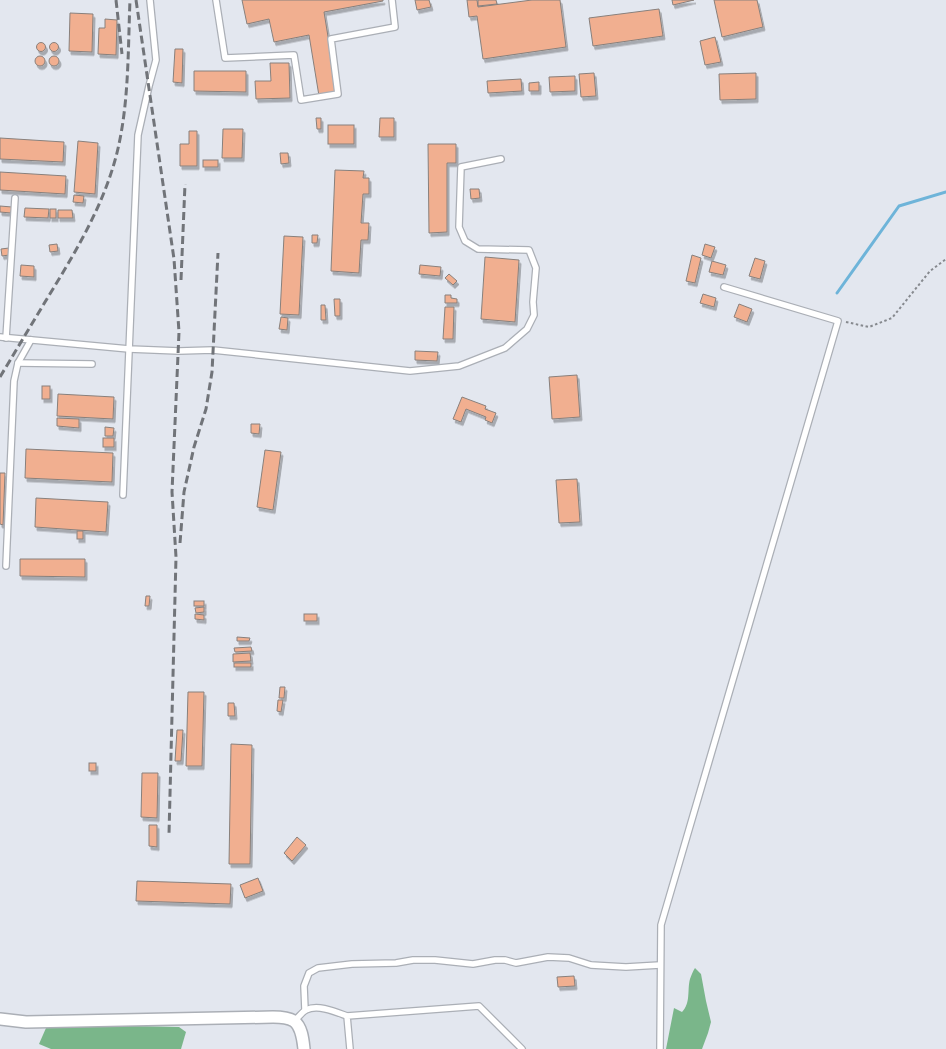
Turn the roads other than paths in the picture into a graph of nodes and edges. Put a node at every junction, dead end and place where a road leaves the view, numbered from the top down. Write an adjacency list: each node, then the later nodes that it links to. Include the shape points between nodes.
1 (150, 0): 9 (lane, via 156,60 138,135)
2 (216, 0): 3 (lane, via 225,58 294,55 301,100 338,94 331,39 395,27)
3 (392, 0)
4 (501, 159): 9 (lane, via 461,167 459,227 465,241 478,249 530,250 536,268 534,315 527,329 505,348 458,366 410,371 213,350)
5 (15, 198): 7 (lane)
6 (724, 287): 14 (lane, via 838,321 660,925)
7 (3, 338): 8 (lane)
8 (31, 340): 9 (lane); 10 (lane)
9 (129, 349): 12 (lane)
10 (18, 363): 11 (lane); 13 (lane, via 14,381)
11 (92, 364)
12 (123, 495)
13 (6, 566)
14 (660, 965): 15 (lane, via 626,968 548,957 516,963 506,960 474,964 413,960 318,968 309,973 304,986); 22 (lane)
15 (305, 1010): 16 (lane, via 326,1008); 18 (lane)
16 (347, 1016): 20 (lane); 21 (lane, via 479,1006)
17 (0, 1019): 18 (street, via 26,1022 273,1017)
18 (294, 1021): 19 (street)
19 (304, 1049)
20 (350, 1049)
21 (522, 1049)
22 (660, 1049)

